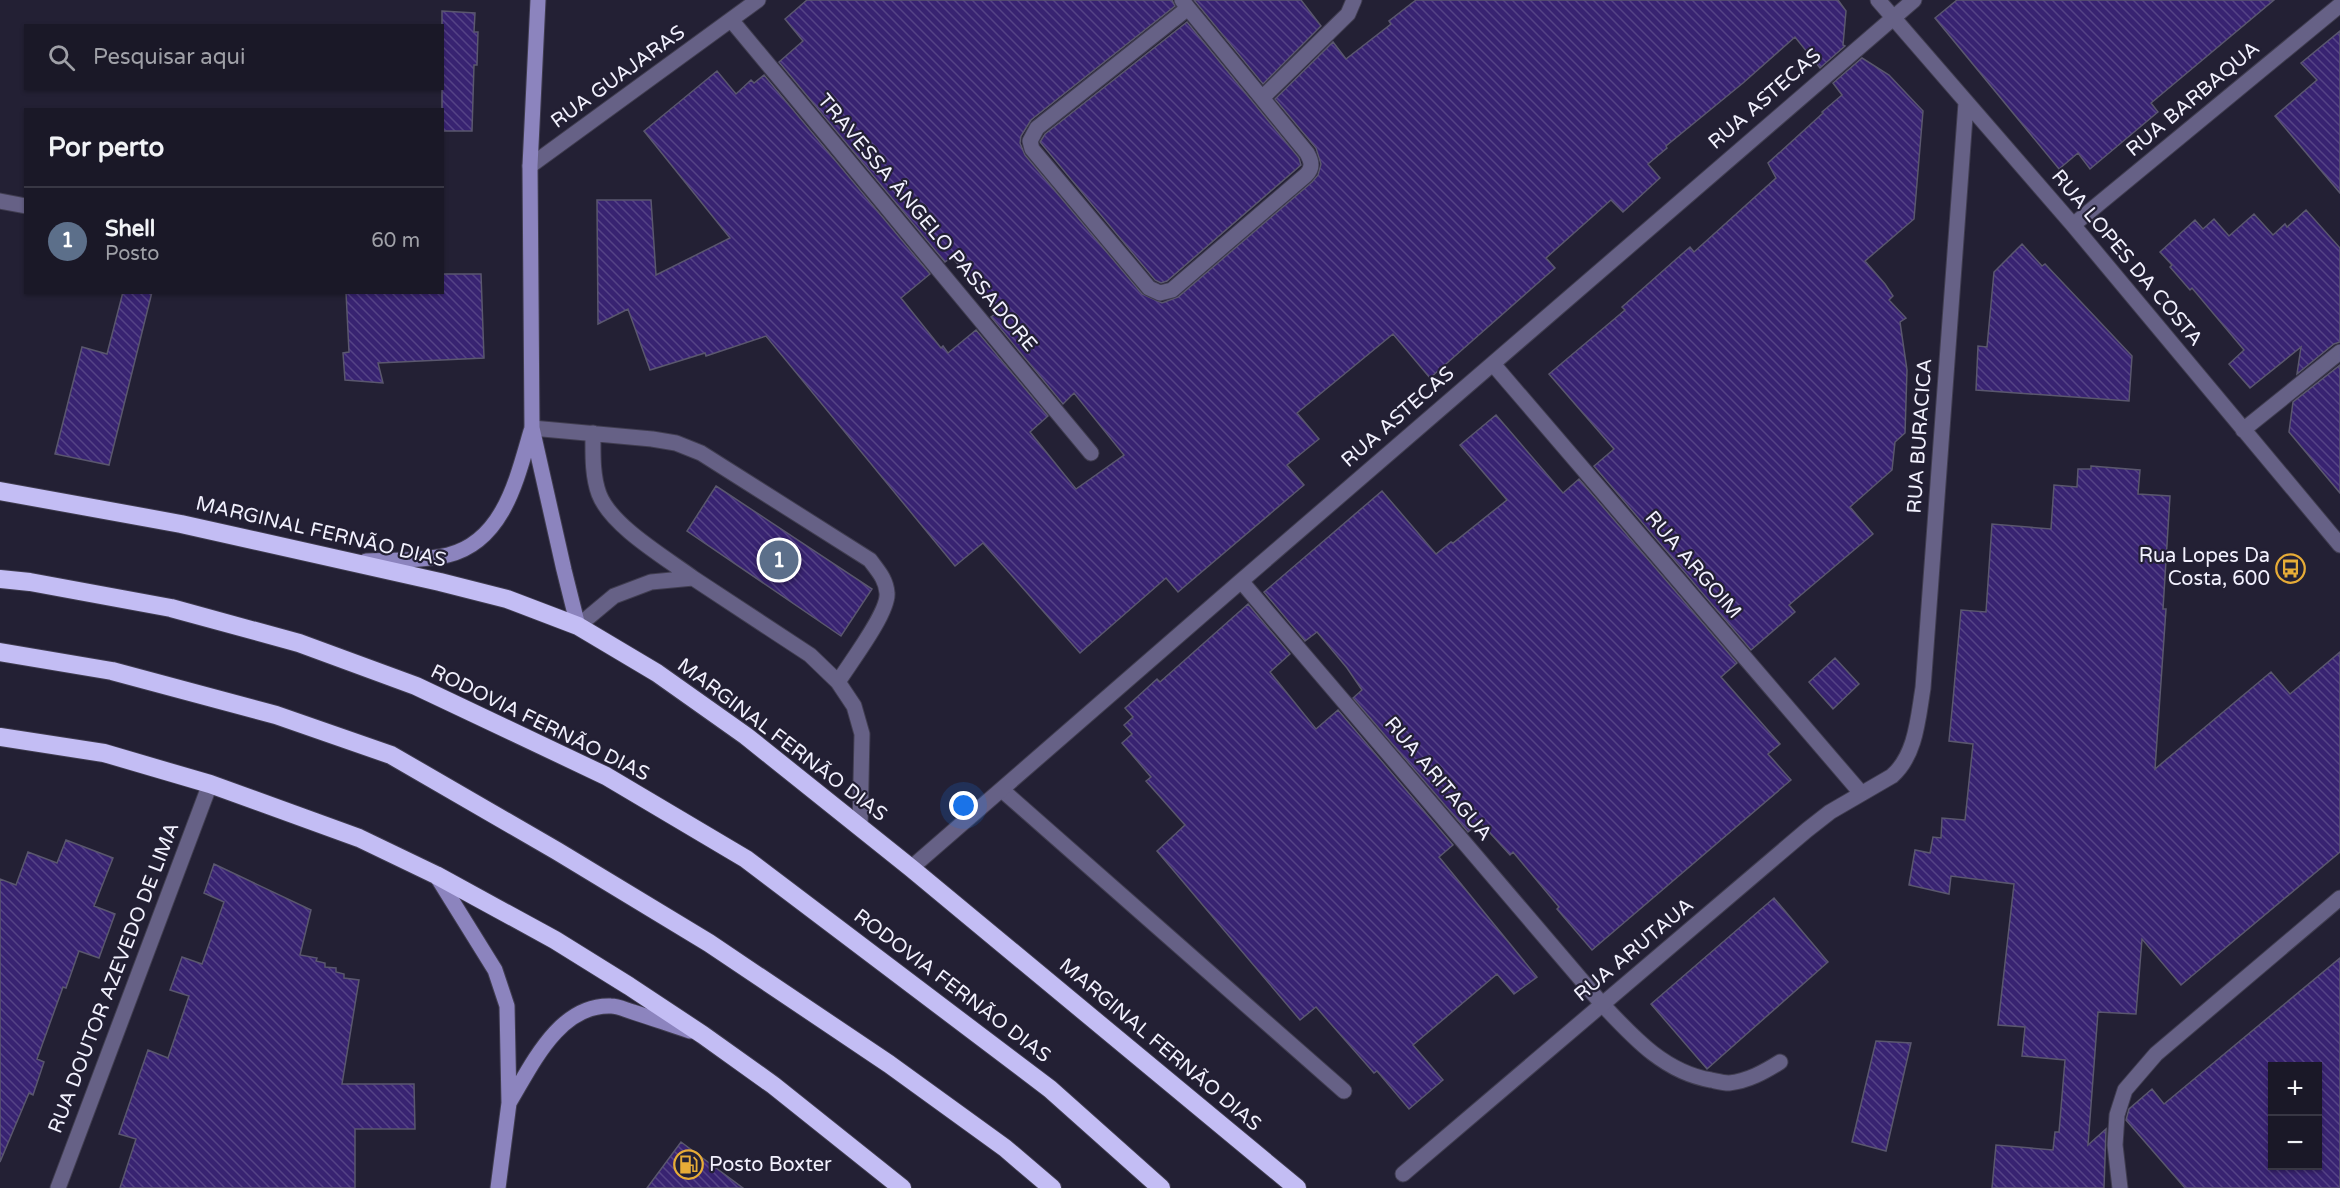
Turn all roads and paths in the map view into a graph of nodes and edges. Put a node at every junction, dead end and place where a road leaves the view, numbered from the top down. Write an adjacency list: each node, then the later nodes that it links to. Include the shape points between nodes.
1 (538, 0): 12 (street)
2 (758, 0): 9 (street, RUA GUAJARAS)
3 (1354, 0): 10 (street, via 1348,14)
4 (1878, 0): 8 (street, RUA LOPES DA COSTA)
5 (1914, 0): 8 (street, RUA ASTECAS)
6 (1185, 4): 10 (street); 10 (street, via 1037,128 1030,141 1032,149 1149,288 1160,293 1172,290 1311,168 1307,153)
7 (2340, 5): 15 (street, RUA BARBAQUA)
8 (1892, 18): 11 (street, RUA LOPES DA COSTA); 17 (street, RUA ASTECAS)
9 (732, 21): 12 (street, RUA GUAJARAS); 21 (street, TRAVESSA ÂNGELO PASSADORE)
10 (1262, 98)
11 (1966, 103): 15 (street, RUA LOPES DA COSTA); 32 (street, RUA BURACICA, via 1923,688 1909,754)
12 (530, 166): 18 (street)
13 (0, 201): 14 (street)
14 (24, 206)
15 (2073, 225): 19 (street, RUA LOPES DA COSTA)
16 (2340, 352): 19 (street)
17 (1493, 364): 27 (street, RUA ASTECAS); 35 (street, RUA ARGOIM)
18 (532, 428): 20 (street); 24 (street, via 504,509 478,540 450,554 416,560); 28 (street)
19 (2244, 430): 23 (street, RUA LOPES DA COSTA)
20 (593, 433): 25 (street, via 593,466 599,495 621,525); 30 (street, via 676,443 701,453 870,560 883,577 888,595 884,611)
21 (1091, 453)
22 (0, 491): 24 (highway, MARGINAL FERNÃO DIAS, via 181,524)
23 (2340, 545)
24 (350, 561): 28 (highway, MARGINAL FERNÃO DIAS, via 507,599)
25 (693, 578): 28 (street, via 651,582 614,596); 30 (street, via 810,655)
26 (0, 579): 50 (highway, RODOVIA FERNÃO DIAS, via 171,608 299,643 416,686 606,776 746,859 1050,1089)
27 (1241, 580): 34 (street, RUA ASTECAS); 40 (street, RUA ARITAGUA)
28 (579, 626): 36 (highway, MARGINAL FERNÃO DIAS, via 657,673 737,730)
29 (0, 652): 49 (highway, via 123,674 276,715 391,755 709,943 889,1064 1005,1148)
30 (838, 682): 36 (street, via 854,706 862,734)
31 (0, 737): 33 (highway, via 104,753)
32 (1900, 769): 35 (street, RUA ARUTAUA)
33 (210, 784): 38 (highway, via 359,838); 46 (street, RUA DOUTOR AZEVEDO DE LIMA)
34 (1002, 790): 37 (street, RUA ASTECAS); 43 (street)
35 (1861, 794): 40 (street, RUA ARUTAUA, via 1807,830)
36 (860, 828): 37 (highway, MARGINAL FERNÃO DIAS)
37 (912, 868): 51 (highway, MARGINAL FERNÃO DIAS)
38 (436, 875): 41 (highway, via 555,940); 44 (street, via 495,970 507,1006)
39 (2340, 898): 52 (street, via 2156,1054 2125,1090 2117,1115 2115,1145)
40 (1602, 1004): 42 (street, RUA ARITAGUA, via 1639,1043 1666,1063 1698,1078 1728,1083 1758,1076); 45 (street, RUA ARUTAUA)
41 (703, 1035): 44 (street, via 613,1006 592,1008 556,1031); 48 (highway, via 773,1085)
42 (1780, 1062)
43 (1344, 1091)
44 (509, 1103): 47 (street)
45 (1403, 1174)
46 (58, 1188)
47 (498, 1188)
48 (902, 1188)
49 (1052, 1188)
50 (1161, 1188)
51 (1297, 1188)
52 (2120, 1188)

